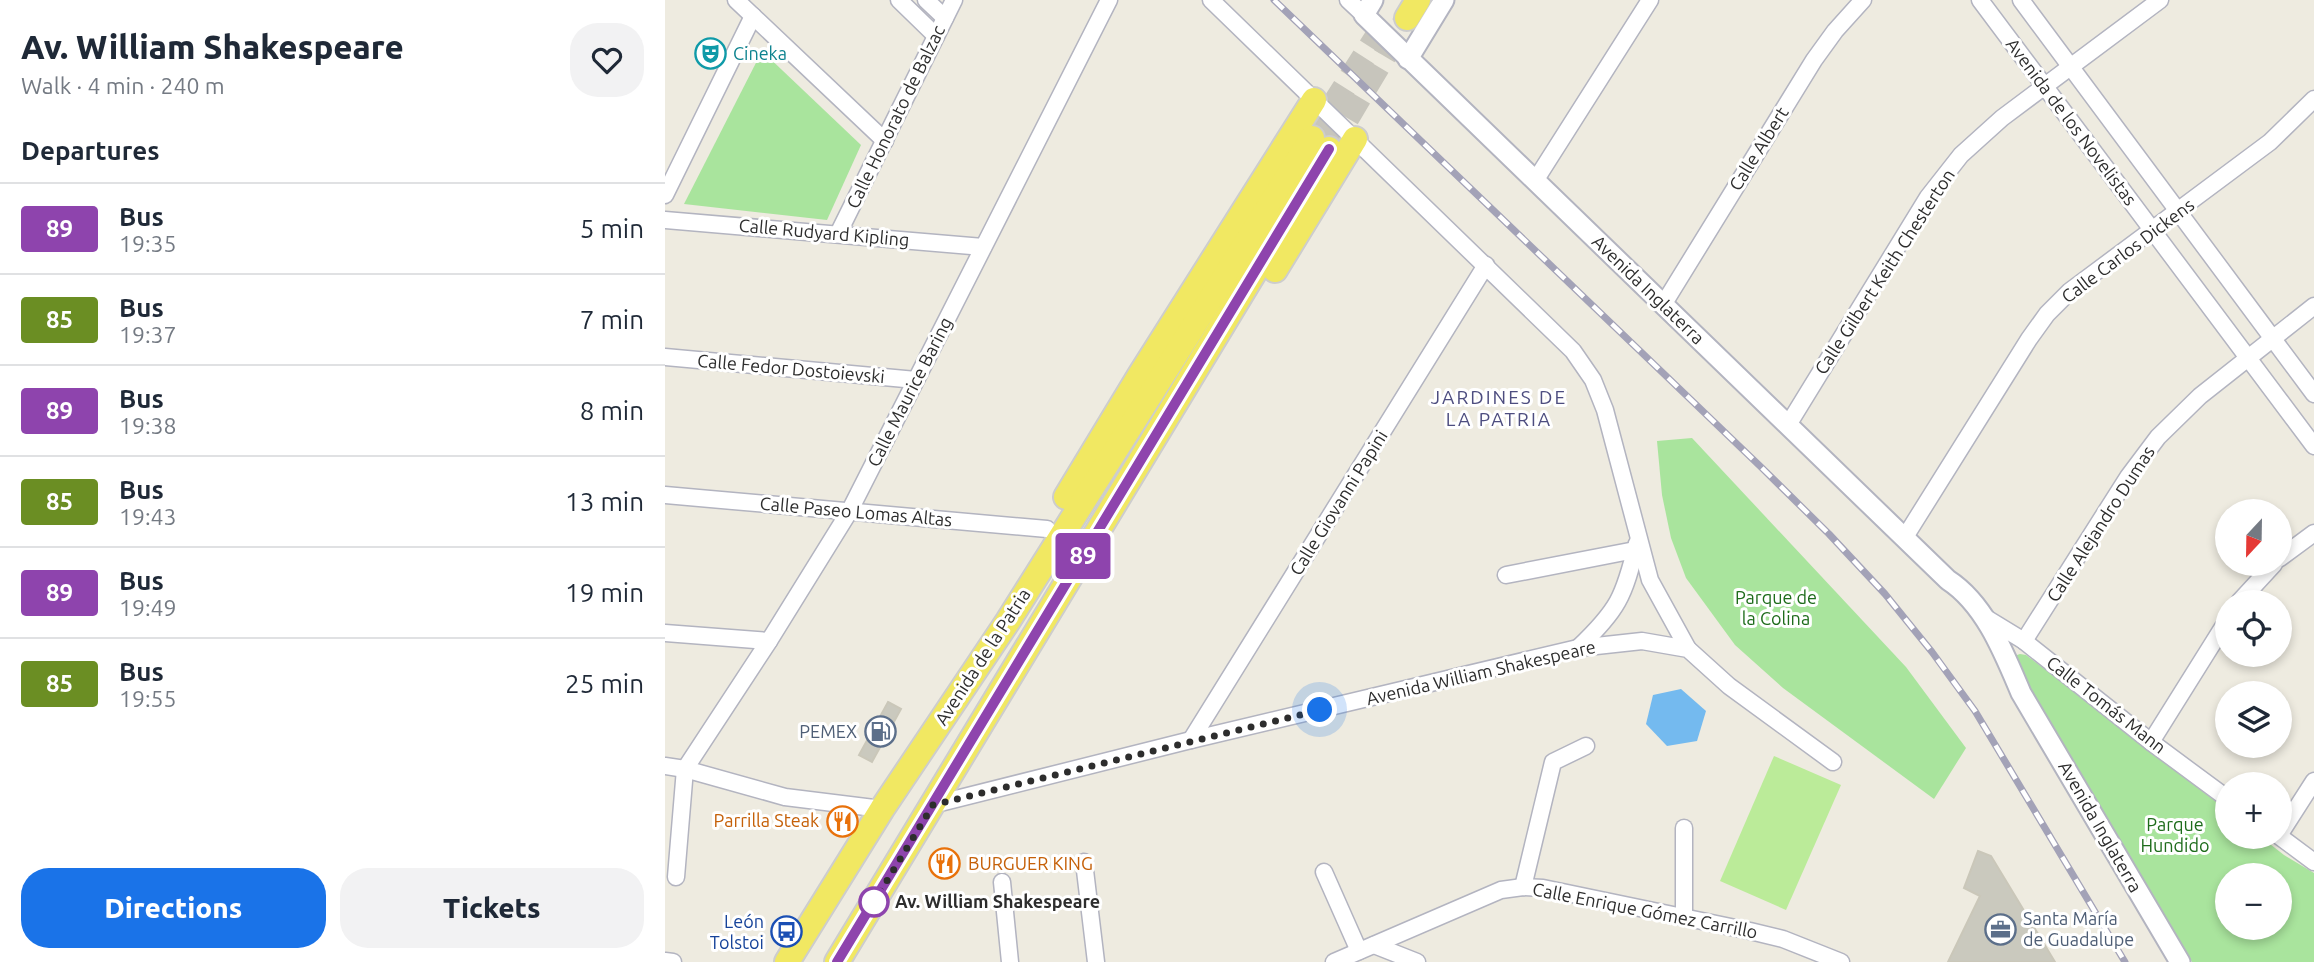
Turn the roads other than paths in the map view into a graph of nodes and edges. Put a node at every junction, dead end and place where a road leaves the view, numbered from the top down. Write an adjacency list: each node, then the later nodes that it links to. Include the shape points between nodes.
1 (736, 0): 15 (street)
2 (899, 0): 17 (street)
3 (926, 0): 16 (street)
4 (954, 0): 16 (street, Calle Honorato de Balzac)
5 (1109, 0): 31 (street, Calle Maurice Baring)
6 (1211, 0): 22 (street)
7 (1348, 0): 14 (street, Avenida Inglaterra)
8 (1444, 0): 18 (street)
9 (1650, 0): 25 (street)
10 (1863, 0): 33 (street, Calle Albert, via 1814,60)
11 (1980, 0): 20 (street, Avenida de los Novelistas)
12 (2021, 0): 19 (street, Avenida de los Novelistas)
13 (2160, 0): 19 (street, Calle Gilbert Keith Chesterton)
14 (1392, 8): 18 (street, Avenida Inglaterra)
15 (753, 16): 24 (street); 26 (street)
16 (946, 18): 17 (street, Calle Honorato de Balzac)
17 (936, 36): 24 (street, Calle Honorato de Balzac)
18 (1408, 59): 25 (street, Avenida Inglaterra)
19 (2070, 67): 20 (street, Calle Gilbert Keith Chesterton); 27 (street, Avenida de los Novelistas)
20 (2045, 87): 29 (street, Avenida de los Novelistas); 40 (street, Calle Gilbert Keith Chesterton, via 1961,155 1928,197)
21 (2314, 99): 27 (street, Calle Carlos Dickens, via 2270,142)
22 (1314, 100): 23 (street); 44 (main road)
23 (1355, 139): 32 (street); 63 (main road, via 1093,566)
24 (885, 141): 30 (street, Calle Honorato de Balzac)
25 (1535, 181): 33 (street, Avenida Inglaterra)
26 (665, 195)
27 (2178, 212): 29 (street, Calle Carlos Dickens); 35 (street, Avenida de los Novelistas)
28 (665, 220): 30 (street, Calle Rudyard Kipling)
29 (2152, 231): 37 (street, Avenida de los Novelistas); 46 (street, Calle Carlos Dickens, via 2047,314)
30 (838, 234): 31 (street, Calle Rudyard Kipling)
31 (983, 247): 38 (street, Calle Maurice Baring)
32 (1486, 265): 47 (street, via 1573,351 1593,380 1605,410); 65 (street, Calle Giovanni Papini)
33 (1663, 304): 40 (street, Avenida Inglaterra)
34 (2314, 306): 35 (street, Calle Alejandro Dumas)
35 (2272, 338): 37 (street, Calle Alejandro Dumas); 39 (street, Avenida de los Novelistas)
36 (665, 357): 38 (street, Calle Fedor Dostoievski)
37 (2248, 358): 41 (street, Avenida de los Novelistas); 59 (street, Calle Alejandro Dumas, via 2158,437)
38 (916, 380): 43 (street, Calle Maurice Baring)
39 (2314, 394)
40 (1789, 425): 46 (street, Avenida Inglaterra)
41 (2314, 446)
42 (665, 495): 43 (street, Calle Paseo Lomas Altas)
43 (849, 512): 44 (street, Calle Paseo Lomas Altas); 58 (street, Calle Maurice Baring)
44 (1047, 529): 56 (main road)
45 (2314, 533): 48 (street)
46 (1905, 537): 51 (street, Avenida Inglaterra)
47 (1637, 543): 49 (street); 54 (street, via 1620,600); 62 (street, via 1650,580)
48 (2293, 548)
49 (1506, 575)
50 (2263, 576): 52 (street)
51 (1948, 580): 53 (street, Avenida Inglaterra, via 1964,590); 64 (street, Avenida Inglaterra, via 2006,677)
52 (2250, 590)
53 (1981, 615): 59 (street, Calle Tomás Mann); 64 (street, Avenida Inglaterra, via 2004,652)
54 (1601, 626): 60 (street, via 1601,641); 61 (street)
55 (665, 633): 58 (street)
56 (997, 637): 63 (main road, Avenida de la Patria, via 1320,144); 74 (main road, Avenida de la Patria)
57 (2215, 640): 66 (street)
58 (769, 641): 70 (street, Calle Maurice Baring)
59 (2024, 641): 66 (street, Calle Tomás Mann)
60 (1614, 645): 61 (street, Avenida William Shakespeare); 62 (street, Avenida William Shakespeare, via 1642,640)
61 (1578, 648): 65 (street, Avenida William Shakespeare)
62 (1688, 649): 68 (street, via 1729,686)
63 (1024, 653): 73 (main road, Avenida de la Patria)
64 (2021, 693): 96 (street, Avenida Inglaterra)
65 (1191, 740): 73 (street, Avenida William Shakespeare)
66 (2151, 742): 72 (street, Calle Tomás Mann)
67 (1586, 746): 83 (street, via 1553,762)
68 (1833, 762)
69 (665, 766): 70 (street)
70 (685, 769): 74 (street, via 785,796); 81 (street)
71 (2314, 781): 75 (street)
72 (2215, 789)
73 (933, 805): 90 (main road, Avenida de la Patria)
74 (882, 809): 88 (main road, Avenida de la Patria); 89 (main road, via 867,864)
75 (2292, 816)
76 (1684, 828): 84 (street)
77 (2292, 845): 79 (street)
78 (1084, 862): 92 (street)
79 (2314, 862)
80 (1324, 872): 85 (street)
81 (675, 877)
82 (1002, 882): 91 (street)
83 (1523, 887): 84 (street, Calle Enrique Gómez Carrillo); 85 (street, Calle Enrique Gómez Carrillo, via 1501,890)
84 (1684, 917): 95 (street, Calle Enrique Gómez Carrillo, via 1783,939)
85 (1366, 948): 93 (street, Calle Enrique Gómez Carrillo); 94 (street)
86 (665, 961): 87 (street)
87 (673, 962)
88 (787, 962)
89 (805, 962)
90 (837, 962)
91 (1010, 962)
92 (1097, 962)
93 (1334, 962)
94 (1417, 962)
95 (1840, 962)
96 (2179, 962)

